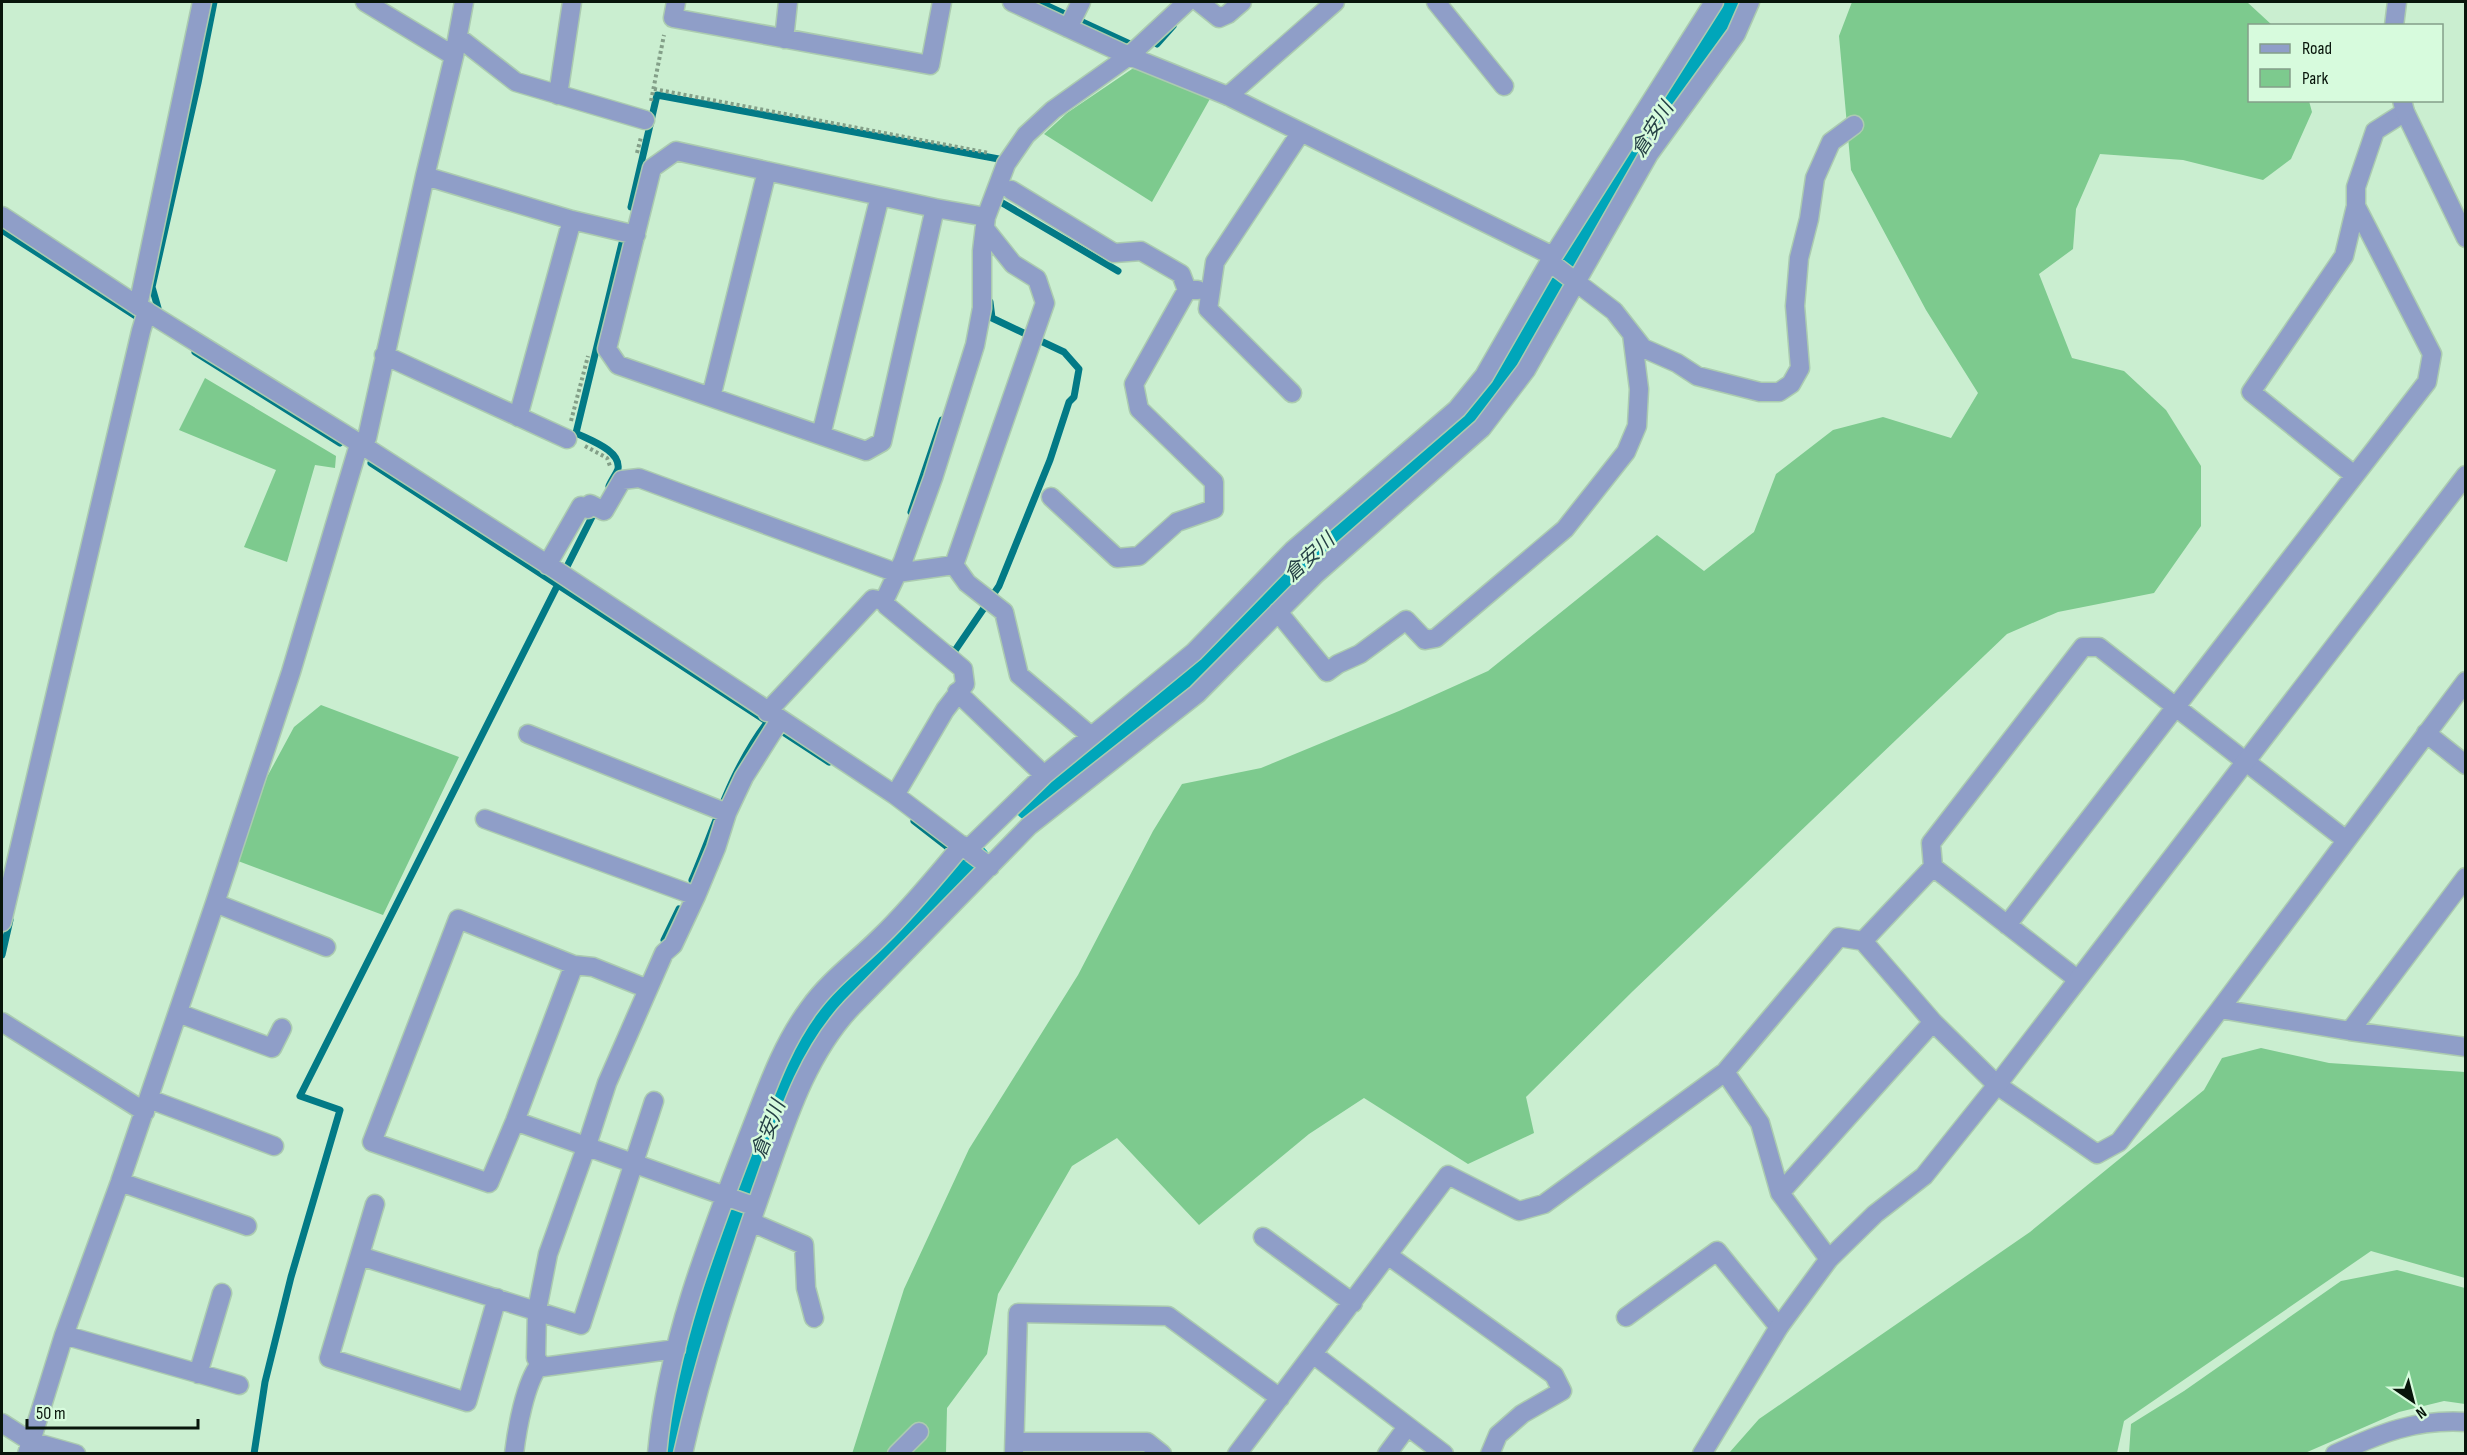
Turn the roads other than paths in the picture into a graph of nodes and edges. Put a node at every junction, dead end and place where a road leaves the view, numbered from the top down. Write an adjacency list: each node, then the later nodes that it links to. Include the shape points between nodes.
1 (202, 2): 45 (street)
2 (365, 2): 21 (street)
3 (464, 2): 19 (street)
4 (572, 2): 24 (street)
5 (676, 2): 20 (street, via 673,18)
6 (788, 2): 20 (street)
7 (942, 2): 20 (street, via 930,65)
8 (1011, 2): 17 (street)
9 (1187, 2): 22 (street)
10 (1199, 2): 11 (street, via 1219,18)
11 (1242, 2)
12 (1335, 2): 25 (street)
13 (1436, 2): 23 (street)
14 (1714, 2): 41 (street)
15 (1750, 2): 42 (street, via 1736,34 1649,153)
16 (2397, 2): 18 (street)
17 (1074, 15): 22 (street)
18 (2394, 24)
19 (458, 37): 21 (street); 24 (street, via 516,82)
20 (784, 39)
21 (454, 56): 31 (street)
22 (1129, 56): 25 (street); 38 (street, via 1053,110 1026,135 1010,157)
23 (1504, 86)
24 (558, 95): 27 (street)
25 (1228, 96): 29 (street)
26 (2403, 106): 34 (street, via 2375,131 2356,187); 40 (street)
27 (645, 120)
28 (1854, 125): 46 (street, via 1830,142 1815,178 1799,258 1796,334 1800,368 1791,384 1779,392 1761,392 1696,376 1643,348)
29 (1301, 132): 41 (street); 43 (street, via 1215,262)
30 (767, 171): 33 (street); 39 (street, via 676,151 652,168); 49 (street)
31 (425, 176): 37 (street); 47 (street)
32 (1011, 190): 44 (street, via 1114,253 1142,251 1181,274)
33 (880, 196): 35 (street); 51 (street)
34 (2356, 206): 54 (street, via 2432,354 2427,382); 54 (street, via 2344,256 2251,392)
35 (935, 208): 38 (street); 51 (street, via 882,442 866,451)
36 (2, 216): 45 (street)
37 (572, 220): 39 (street); 50 (street)
38 (989, 230): 57 (street, via 1013,264 1037,279 1045,303); 59 (street, via 982,251 982,308 975,345 933,478)
39 (636, 235): 49 (street, via 607,349 618,365)
40 (2466, 238)
41 (1552, 260): 42 (street); 68 (street, via 1484,376 1457,409 1293,550 1173,670)
42 (1576, 284): 46 (street, via 1614,311); 61 (street, via 1526,370 1482,428)
43 (1211, 289): 44 (street); 48 (street, via 1208,309)
44 (1187, 290): 56 (street, via 1134,384 1139,409 1214,482 1214,509 1177,522 1140,556 1117,558)
45 (147, 316): 53 (street); 84 (street)
46 (1632, 334): 61 (street, via 1639,389 1637,426 1626,452 1564,529 1436,638 1425,640 1406,620 1360,654 1327,672)
47 (384, 355): 50 (street); 53 (street, via 367,438)
48 (1292, 393)
49 (711, 397): 51 (street)
50 (518, 417): 52 (street)
51 (821, 435)
52 (567, 439)
53 (362, 445): 58 (street); 83 (street)
54 (2354, 475): 64 (street)
55 (2466, 475): 69 (street)
56 (1051, 497)
57 (954, 565): 59 (street); 68 (street, via 967,583 1004,612 1019,675)
58 (556, 571): 59 (street, via 581,506 604,511 622,480 639,477); 65 (street)
59 (892, 571): 60 (street)
60 (884, 601): 63 (street, via 963,669 965,684); 65 (street, via 873,599)
61 (1278, 612): 76 (street, via 1197,694)
62 (2466, 681): 66 (street)
63 (957, 692): 71 (street); 72 (street)
64 (2176, 707): 69 (street); 80 (street, via 2099,647 2083,647 1931,843); 85 (street)
65 (774, 722): 72 (street); 74 (street)
66 (2426, 733): 70 (street); 77 (street)
67 (528, 735): 74 (street)
68 (1091, 736): 71 (street)
69 (2245, 763): 77 (street); 89 (street)
70 (2466, 765)
71 (1044, 776): 73 (street)
72 (895, 795): 78 (street)
73 (1018, 802): 76 (street); 78 (street)
74 (721, 810): 82 (street, via 716,848)
75 (485, 819): 82 (street)
76 (1036, 820): 79 (street)
77 (2346, 840): 91 (street)
78 (964, 848): 79 (street); 109 (street, via 824,990 790,1035)
79 (990, 867): 109 (street, via 827,1036)
80 (1933, 867): 85 (street); 86 (street)
81 (2466, 877): 96 (street)
82 (696, 896): 90 (street)
83 (216, 903): 87 (street); 92 (street)
84 (2, 922)
85 (2007, 925): 89 (street)
86 (1863, 941): 94 (street); 98 (street, via 1839,937)
87 (326, 947)
88 (574, 965): 90 (street, via 593,967); 102 (street); 102 (street, via 458,920 372,1142 489,1183)
89 (2077, 979): 99 (street)
90 (648, 989): 103 (street)
91 (2220, 1009): 96 (street); 99 (street, via 2119,1142 2097,1154)
92 (178, 1013): 95 (street, via 272,1048); 101 (street)
93 (2, 1022): 101 (street)
94 (1933, 1022): 99 (street); 107 (street)
95 (282, 1029)
96 (2350, 1031): 97 (street)
97 (2466, 1047)
98 (1725, 1072): 107 (street, via 1760,1123); 113 (street, via 1544,1204 1519,1211 1448,1175)
99 (1997, 1085): 114 (street, via 1924,1176 1875,1214)
100 (654, 1101): 105 (street)
101 (147, 1105): 104 (street); 106 (street)
102 (515, 1121): 103 (street)
103 (582, 1144): 105 (street); 118 (street, via 548,1254)
104 (274, 1146)
105 (633, 1164): 109 (street); 118 (street, via 580,1325)
106 (120, 1182): 110 (street); 122 (street)
107 (1780, 1193): 114 (street)
108 (375, 1204): 112 (street)
109 (742, 1206): 120 (street, via 804,1245 806,1288); 123 (street); 138 (street)
110 (247, 1226)
111 (1263, 1237): 117 (street)
112 (360, 1256): 116 (street); 116 (street, via 329,1358 467,1402)
113 (1389, 1256): 117 (street); 144 (street, via 1554,1375 1562,1391 1521,1414 1498,1435)
114 (1828, 1259): 121 (street)
115 (222, 1293): 126 (street)
116 (497, 1298): 118 (street)
117 (1353, 1304): 124 (street)
118 (537, 1310): 125 (street)
119 (1626, 1317): 121 (street, via 1717,1251)
120 (814, 1318)
121 (1779, 1327): 145 (street)
122 (64, 1335): 126 (street); 133 (street)
123 (676, 1349): 125 (street); 137 (street)
124 (1313, 1354): 128 (street); 131 (street)
125 (538, 1367): 136 (street, via 519,1418)
126 (198, 1374): 127 (street)
127 (239, 1385)
128 (1280, 1398): 134 (street, via 1168,1316 1018,1313); 141 (street)
129 (2466, 1422): 146 (street, via 2419,1423 2394,1429)
130 (2, 1423): 133 (street)
131 (1407, 1427): 142 (street); 143 (street)
132 (919, 1432): 139 (street)
133 (28, 1447): 135 (street)
134 (1014, 1448): 140 (street, via 1147,1442)
135 (76, 1454)
136 (514, 1454)
137 (657, 1454)
138 (683, 1454)
139 (897, 1454)
140 (1162, 1454)
141 (1237, 1454)
142 (1387, 1454)
143 (1444, 1454)
144 (1490, 1454)
145 (1702, 1454)
146 (2335, 1454)

